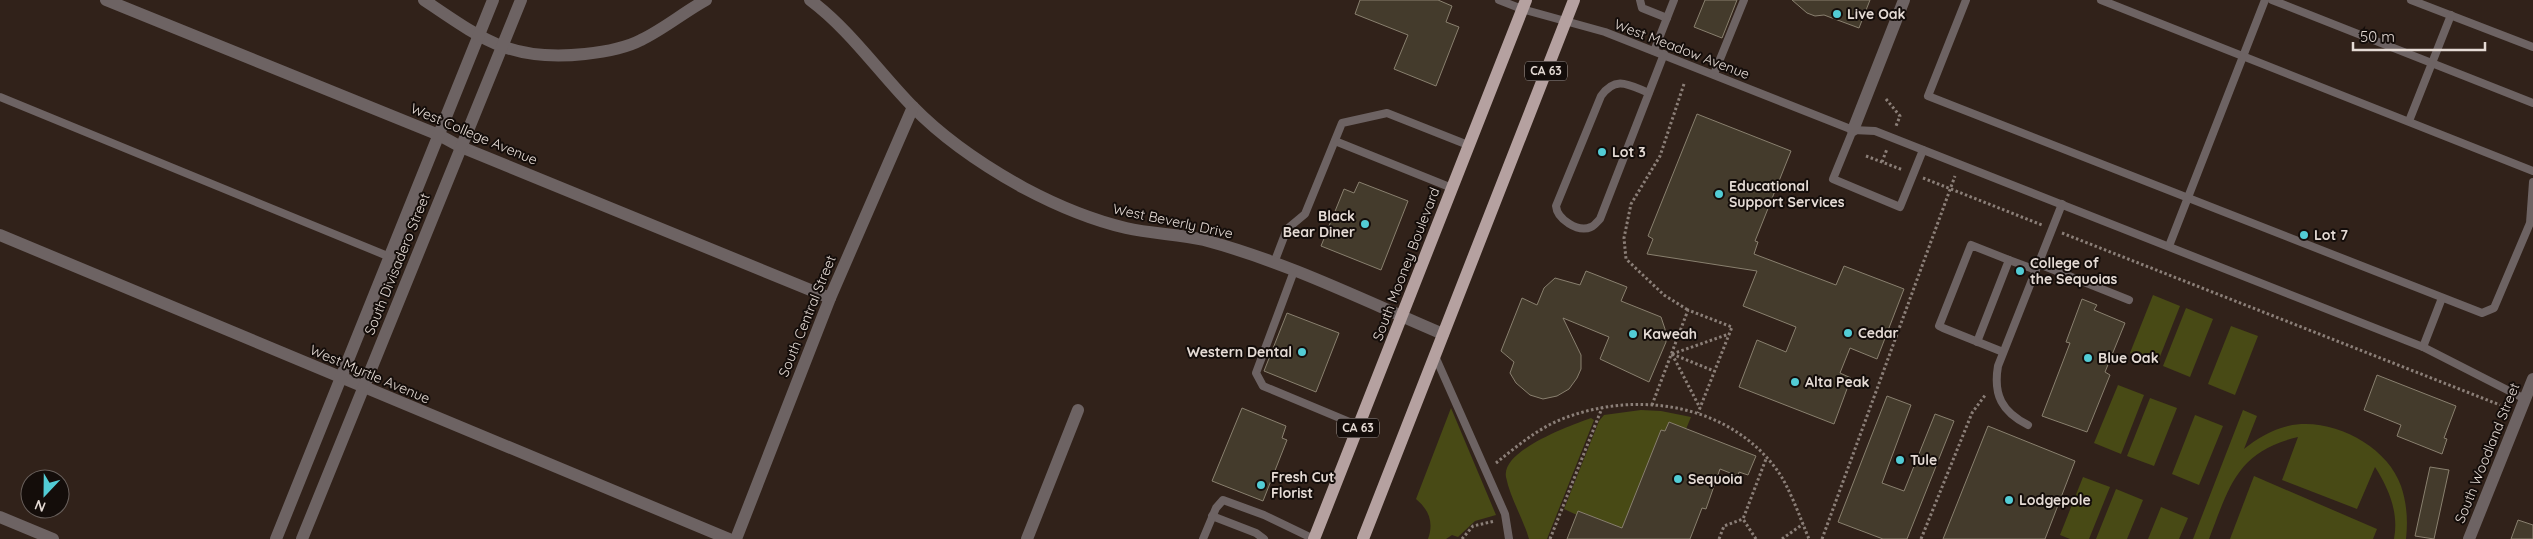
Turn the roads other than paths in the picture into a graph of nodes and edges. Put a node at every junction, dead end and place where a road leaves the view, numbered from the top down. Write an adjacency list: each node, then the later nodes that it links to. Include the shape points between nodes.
1 (106, 0): 36 (street, West College Avenue)
2 (424, 0): 22 (street)
3 (493, 0): 22 (street, South Divisadero Street)
4 (521, 0): 24 (street, South Divisadero Street)
5 (706, 0): 24 (street, via 641,40 618,49 554,57)
6 (810, 0): 33 (street, West Beverly Drive, via 829,14)
7 (1499, 0): 18 (lane, West Meadow Avenue)
8 (1574, 0): 21 (main road, CA 63)
9 (1640, 0): 20 (lane, via 1642,8)
10 (1674, 0): 20 (lane)
11 (1744, 0): 29 (lane)
12 (1904, 0): 35 (street)
13 (1966, 0): 44 (lane, via 1928,96)
14 (2102, 0): 27 (lane)
15 (2265, 0): 27 (lane)
16 (2272, 0): 28 (lane)
17 (2411, 0): 19 (lane)
18 (1524, 5): 21 (lane, West Meadow Avenue); 38 (main road, South Mooney Boulevard / CA 63)
19 (2450, 15): 23 (lane); 28 (lane)
20 (1667, 18): 25 (lane)
21 (1565, 22): 25 (lane, West Meadow Avenue, via 1605,32); 57 (main road, CA 63)
22 (478, 37): 24 (street); 36 (street, South Divisadero Street)
23 (2533, 47)
24 (503, 48): 39 (street, South Divisadero Street)
25 (1654, 51): 26 (lane, West Meadow Avenue)
26 (1664, 54): 29 (lane, West Meadow Avenue); 30 (lane)
27 (2244, 55): 34 (lane); 44 (lane)
28 (2432, 64): 32 (lane); 34 (lane)
29 (1714, 74): 35 (lane, West Meadow Avenue)
30 (1649, 93): 30 (lane, via 1625,83 1616,83 1600,96 1556,206 1561,220 1585,229 1600,219)
31 (0, 97): 48 (lane)
32 (2533, 104)
33 (913, 107): 50 (street, West Beverly Drive, via 958,146 1024,188 1085,215 1126,228 1202,240); 53 (street, South Central Street)
34 (2409, 121): 41 (lane)
35 (1854, 130): 40 (lane, West Meadow Avenue, via 1875,131); 40 (lane, via 1833,180 1900,207)
36 (439, 135): 39 (street, West College Avenue); 48 (street, South Divisadero Street)
37 (1335, 141): 38 (lane, via 1342,123 1388,113); 43 (lane); 50 (lane, via 1305,214 1287,229)
38 (1468, 145): 43 (main road, South Mooney Boulevard / CA 63)
39 (461, 147): 53 (street, West College Avenue); 64 (street, South Divisadero Street)
40 (1923, 150): 45 (lane, West Meadow Avenue)
41 (2533, 171)
42 (2533, 182): 54 (lane, via 2530,223 2494,308 2482,313)
43 (1452, 188): 56 (main road, South Mooney Boulevard / CA 63)
44 (2188, 198): 47 (lane); 54 (lane)
45 (2062, 204): 47 (lane, West Meadow Avenue); 51 (lane)
46 (0, 235): 62 (street, West Myrtle Avenue)
47 (2169, 246): 59 (lane, West Meadow Avenue)
48 (390, 257): 62 (street, South Divisadero Street)
49 (2009, 260): 51 (lane); 58 (lane); 58 (lane, via 1970,245 1939,326)
50 (1274, 263): 52 (street, West Beverly Drive)
51 (2037, 267): 55 (lane); 60 (lane)
52 (1294, 271): 56 (street, West Beverly Drive); 68 (lane, via 1256,373 1258,380 1263,386)
53 (830, 298): 75 (street, South Central Street)
54 (2442, 298): 59 (lane)
55 (2129, 300)
56 (1402, 317): 57 (street, West Beverly Drive); 68 (main road, South Mooney Boulevard / CA 63)
57 (1443, 334): 61 (main road, CA 63)
58 (1977, 342): 60 (lane)
59 (2423, 348): 65 (lane, West Meadow Avenue)
60 (2003, 352): 67 (lane, via 1995,383 2001,402)
61 (1435, 356): 80 (main road, CA 63); 81 (lane, via 1506,520)
62 (341, 378): 64 (street, West Myrtle Avenue); 72 (street, South Divisadero Street)
63 (2533, 379): 65 (street, South Woodland Street)
64 (363, 387): 73 (street, South Divisadero Street); 74 (street, West Myrtle Avenue)
65 (2528, 395): 82 (street, South Woodland Street)
66 (1078, 410): 76 (street)
67 (2028, 425)
68 (1359, 426): 79 (main road, South Mooney Boulevard / CA 63)
69 (1212, 516): 77 (lane); 78 (lane); 79 (lane, via 1223,500 1229,501)
70 (0, 517): 71 (street)
71 (53, 539)
72 (276, 539)
73 (302, 539)
74 (729, 539)
75 (736, 539)
76 (1027, 539)
77 (1203, 539)
78 (1264, 539)
79 (1314, 539)
80 (1363, 539)
81 (1509, 539)
82 (2469, 539)

